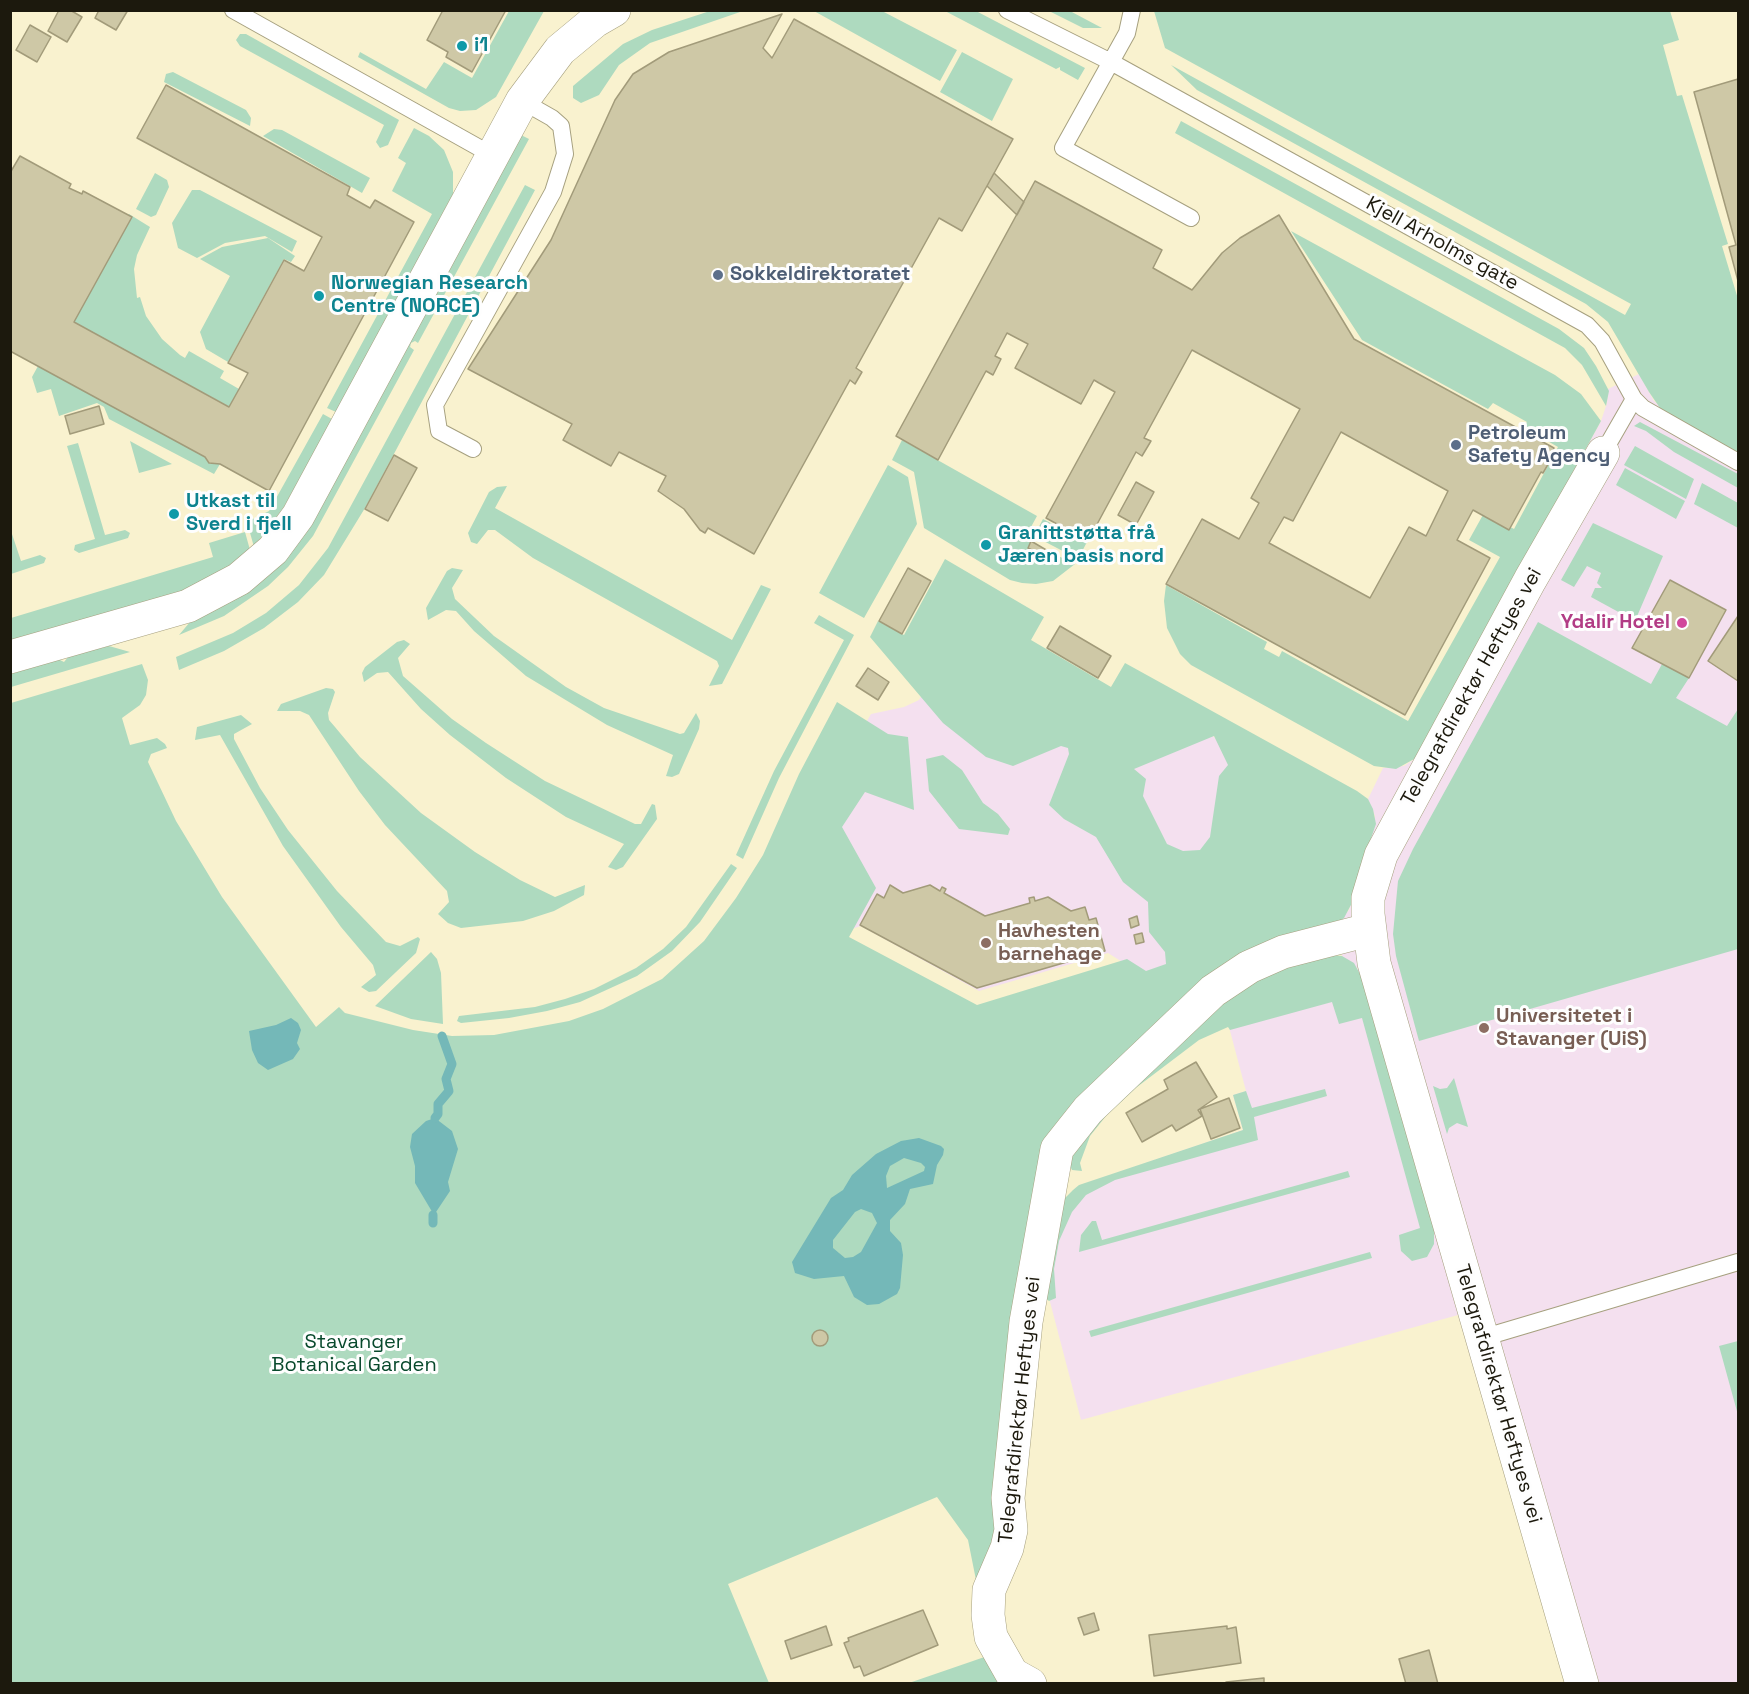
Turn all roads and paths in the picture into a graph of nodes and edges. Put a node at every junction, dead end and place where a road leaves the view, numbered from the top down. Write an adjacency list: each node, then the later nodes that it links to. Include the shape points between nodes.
1 (233, 10): 7 (lane)
2 (614, 10): 6 (street, via 560,50)
3 (1007, 10): 5 (lane, Kjell Arholms gate)
4 (1132, 10): 5 (lane, via 1127,33)
5 (1111, 62): 8 (lane, via 1063,148); 9 (lane, Kjell Arholms gate, via 1587,325 1602,341)
6 (522, 101): 7 (street); 10 (lane, via 561,126 565,154 553,192 435,405 440,431)
7 (492, 155): 13 (street, via 298,516 273,550 239,579 188,606)
8 (1191, 218)
9 (1634, 399): 11 (lane); 12 (lane, Kjell Arholms gate, via 1653,415)
10 (473, 449)
11 (1603, 453): 14 (street, Telegrafdirektør Heftyes vei, via 1381,855 1368,898)
12 (1738, 462)
13 (10, 657)
14 (1368, 930): 16 (street, Telegrafdirektør Heftyes vei, via 1374,963); 17 (street, Telegrafdirektør Heftyes vei, via 1283,952 1249,967 1213,992 1088,1110 1057,1149 1026,1322 1008,1498 1011,1530 989,1590 991,1637 1012,1674)
15 (1738, 1262): 16 (lane)
16 (1482, 1338): 18 (street, Telegrafdirektør Heftyes vei)
17 (1030, 1683)
18 (1582, 1683)

